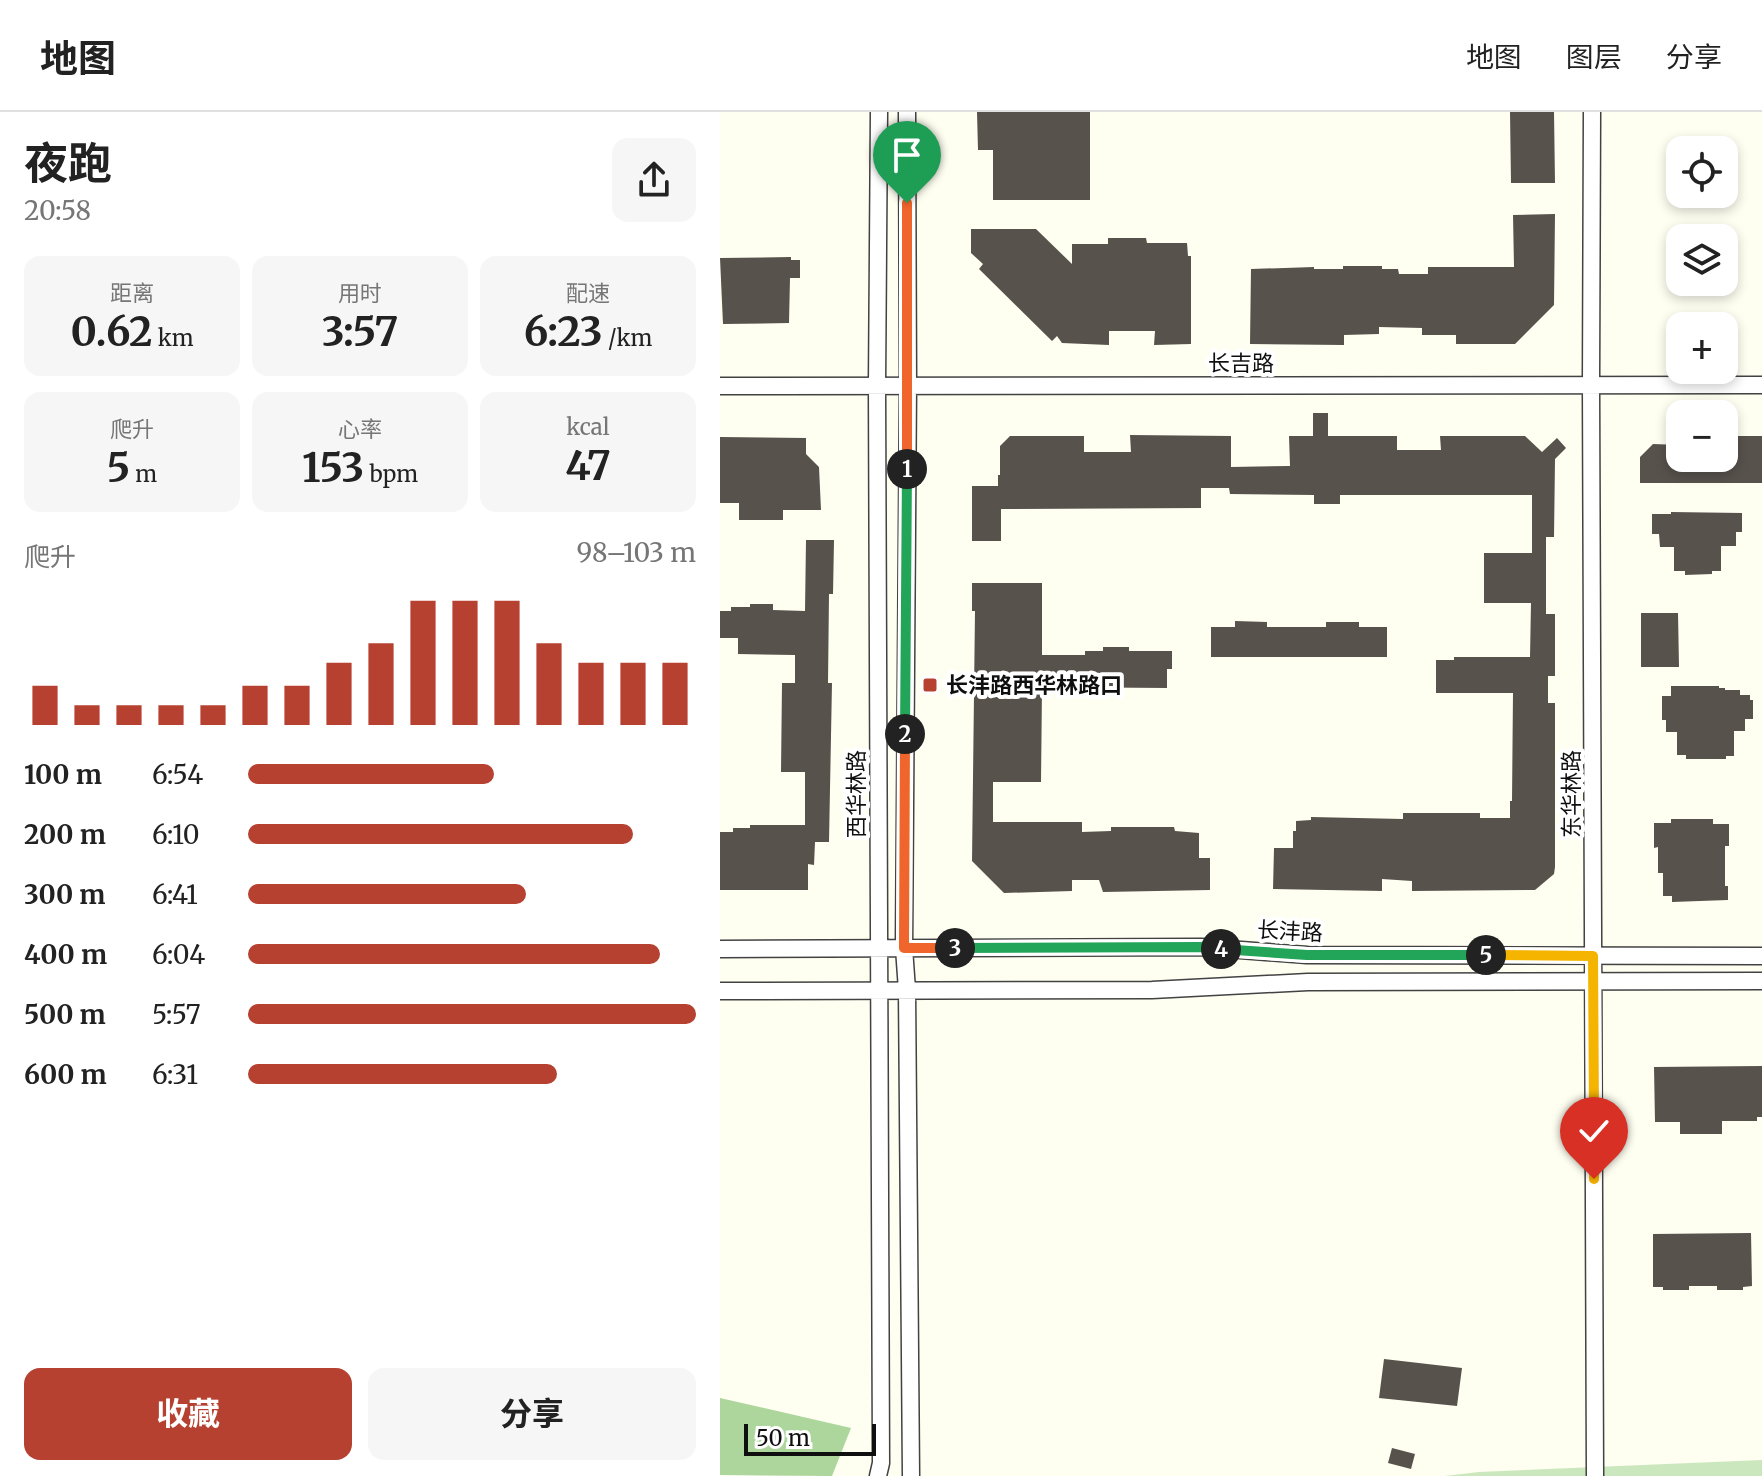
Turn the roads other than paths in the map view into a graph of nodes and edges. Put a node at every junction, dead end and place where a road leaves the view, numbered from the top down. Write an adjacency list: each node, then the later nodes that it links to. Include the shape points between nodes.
1 (879, 112): 8 (street, 西华林路)
2 (907, 112): 4 (street)
3 (1592, 112): 5 (street, 东华林路)
4 (908, 385): 5 (street, 长吉路); 8 (street, 长吉路); 9 (street)
5 (1591, 385): 6 (street, 长吉路); 12 (street, 东华林路)
6 (1762, 385)
7 (720, 386): 8 (street, 长吉路)
8 (877, 386): 11 (street, 西华林路)
9 (904, 948): 11 (street, 长沣路); 12 (street, 长沣路, via 1201,947 1307,955); 16 (street)
10 (720, 949): 11 (street, 长沣路)
11 (878, 949): 18 (street, 西华林路)
12 (1593, 956): 13 (street, 长沣路); 15 (street, 东华林路)
13 (1762, 956)
14 (1762, 981): 15 (street)
15 (1593, 982): 16 (street); 21 (street, 东华林路)
16 (907, 990): 18 (street); 20 (street)
17 (720, 991): 18 (street)
18 (878, 991): 19 (street, 西华林路)
19 (878, 1476)
20 (911, 1476)
21 (1595, 1476)

